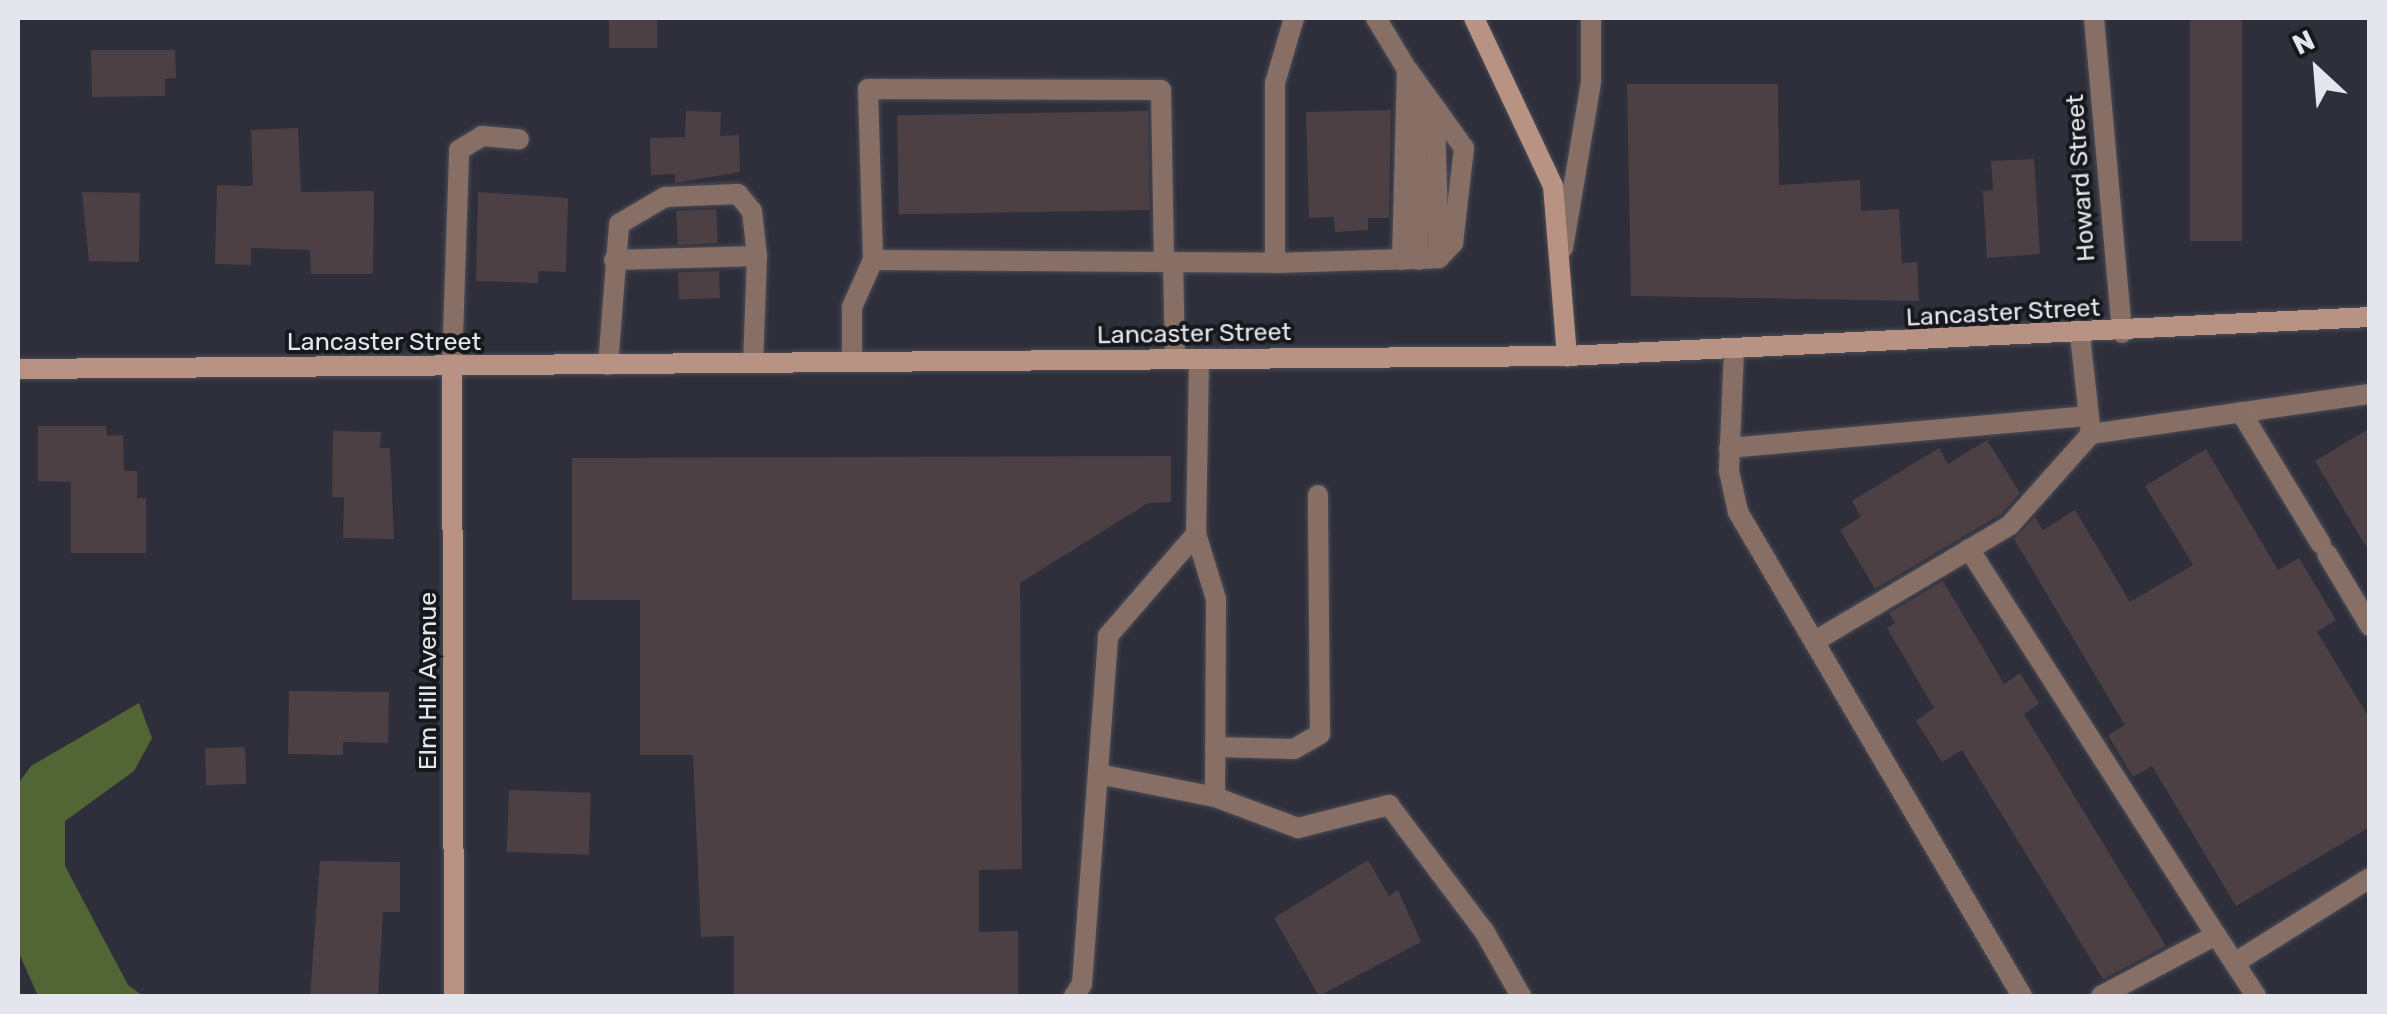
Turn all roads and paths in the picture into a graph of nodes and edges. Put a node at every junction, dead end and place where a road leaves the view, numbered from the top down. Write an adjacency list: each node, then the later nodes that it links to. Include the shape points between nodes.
1 (1294, 18): 14 (street, via 1276,83)
2 (1376, 18): 6 (street)
3 (1474, 18): 8 (main road, via 1537,137)
4 (1591, 18): 8 (street, via 1591,82)
5 (2094, 18): 16 (street, Howard Street)
6 (1408, 70): 10 (street); 10 (street, via 1437,127)
7 (518, 138): 25 (street, via 482,136 459,150)
8 (1564, 248): 19 (main road)
9 (757, 256): 11 (street); 11 (street, via 752,211 738,194 664,197 639,209 619,224); 23 (street)
10 (1420, 259): 14 (street)
11 (614, 260): 24 (street)
12 (873, 260): 13 (street); 13 (street, via 868,89 1161,90); 22 (street, via 852,307)
13 (1169, 262): 14 (street); 20 (street)
14 (1274, 263)
15 (2370, 317): 16 (main road, Lancaster Street)
16 (2122, 333): 17 (main road, Lancaster Street)
17 (2080, 335): 18 (main road, Lancaster Street); 29 (street)
18 (1734, 350): 19 (main road, Lancaster Street); 30 (street)
19 (1566, 356): 21 (main road, Lancaster Street)
20 (1175, 359): 21 (main road, Lancaster Street); 22 (main road, Lancaster Street)
21 (1199, 359): 32 (street)
22 (852, 362): 23 (main road, Lancaster Street)
23 (753, 363): 24 (main road, Lancaster Street)
24 (608, 365): 25 (main road, Lancaster Street)
25 (452, 366): 26 (main road, Lancaster Street); 43 (main road, Elm Hill Avenue)
26 (18, 369)
27 (2370, 394): 28 (street)
28 (2241, 412): 29 (street); 34 (street)
29 (2089, 425): 30 (street); 33 (street, via 2010,525)
30 (1729, 448): 35 (street, via 1738,512)
31 (1318, 495): 36 (street, via 1320,734 1294,749)
32 (1196, 534): 36 (street, via 1216,599); 37 (street, via 1108,636)
33 (1969, 549): 35 (street); 40 (street)
34 (2370, 626)
35 (1815, 641): 46 (street)
36 (1215, 746): 38 (street)
37 (1098, 774): 38 (street); 44 (street, via 1082,984)
38 (1215, 797): 45 (street, via 1298,828 1388,804 1484,931)
39 (2370, 878): 41 (street)
40 (2216, 935): 41 (street); 42 (street)
41 (2236, 962): 48 (street)
42 (2139, 987): 47 (street)
43 (454, 996)
44 (1074, 996)
45 (1521, 996)
46 (2022, 996)
47 (2101, 996)
48 (2256, 996)

